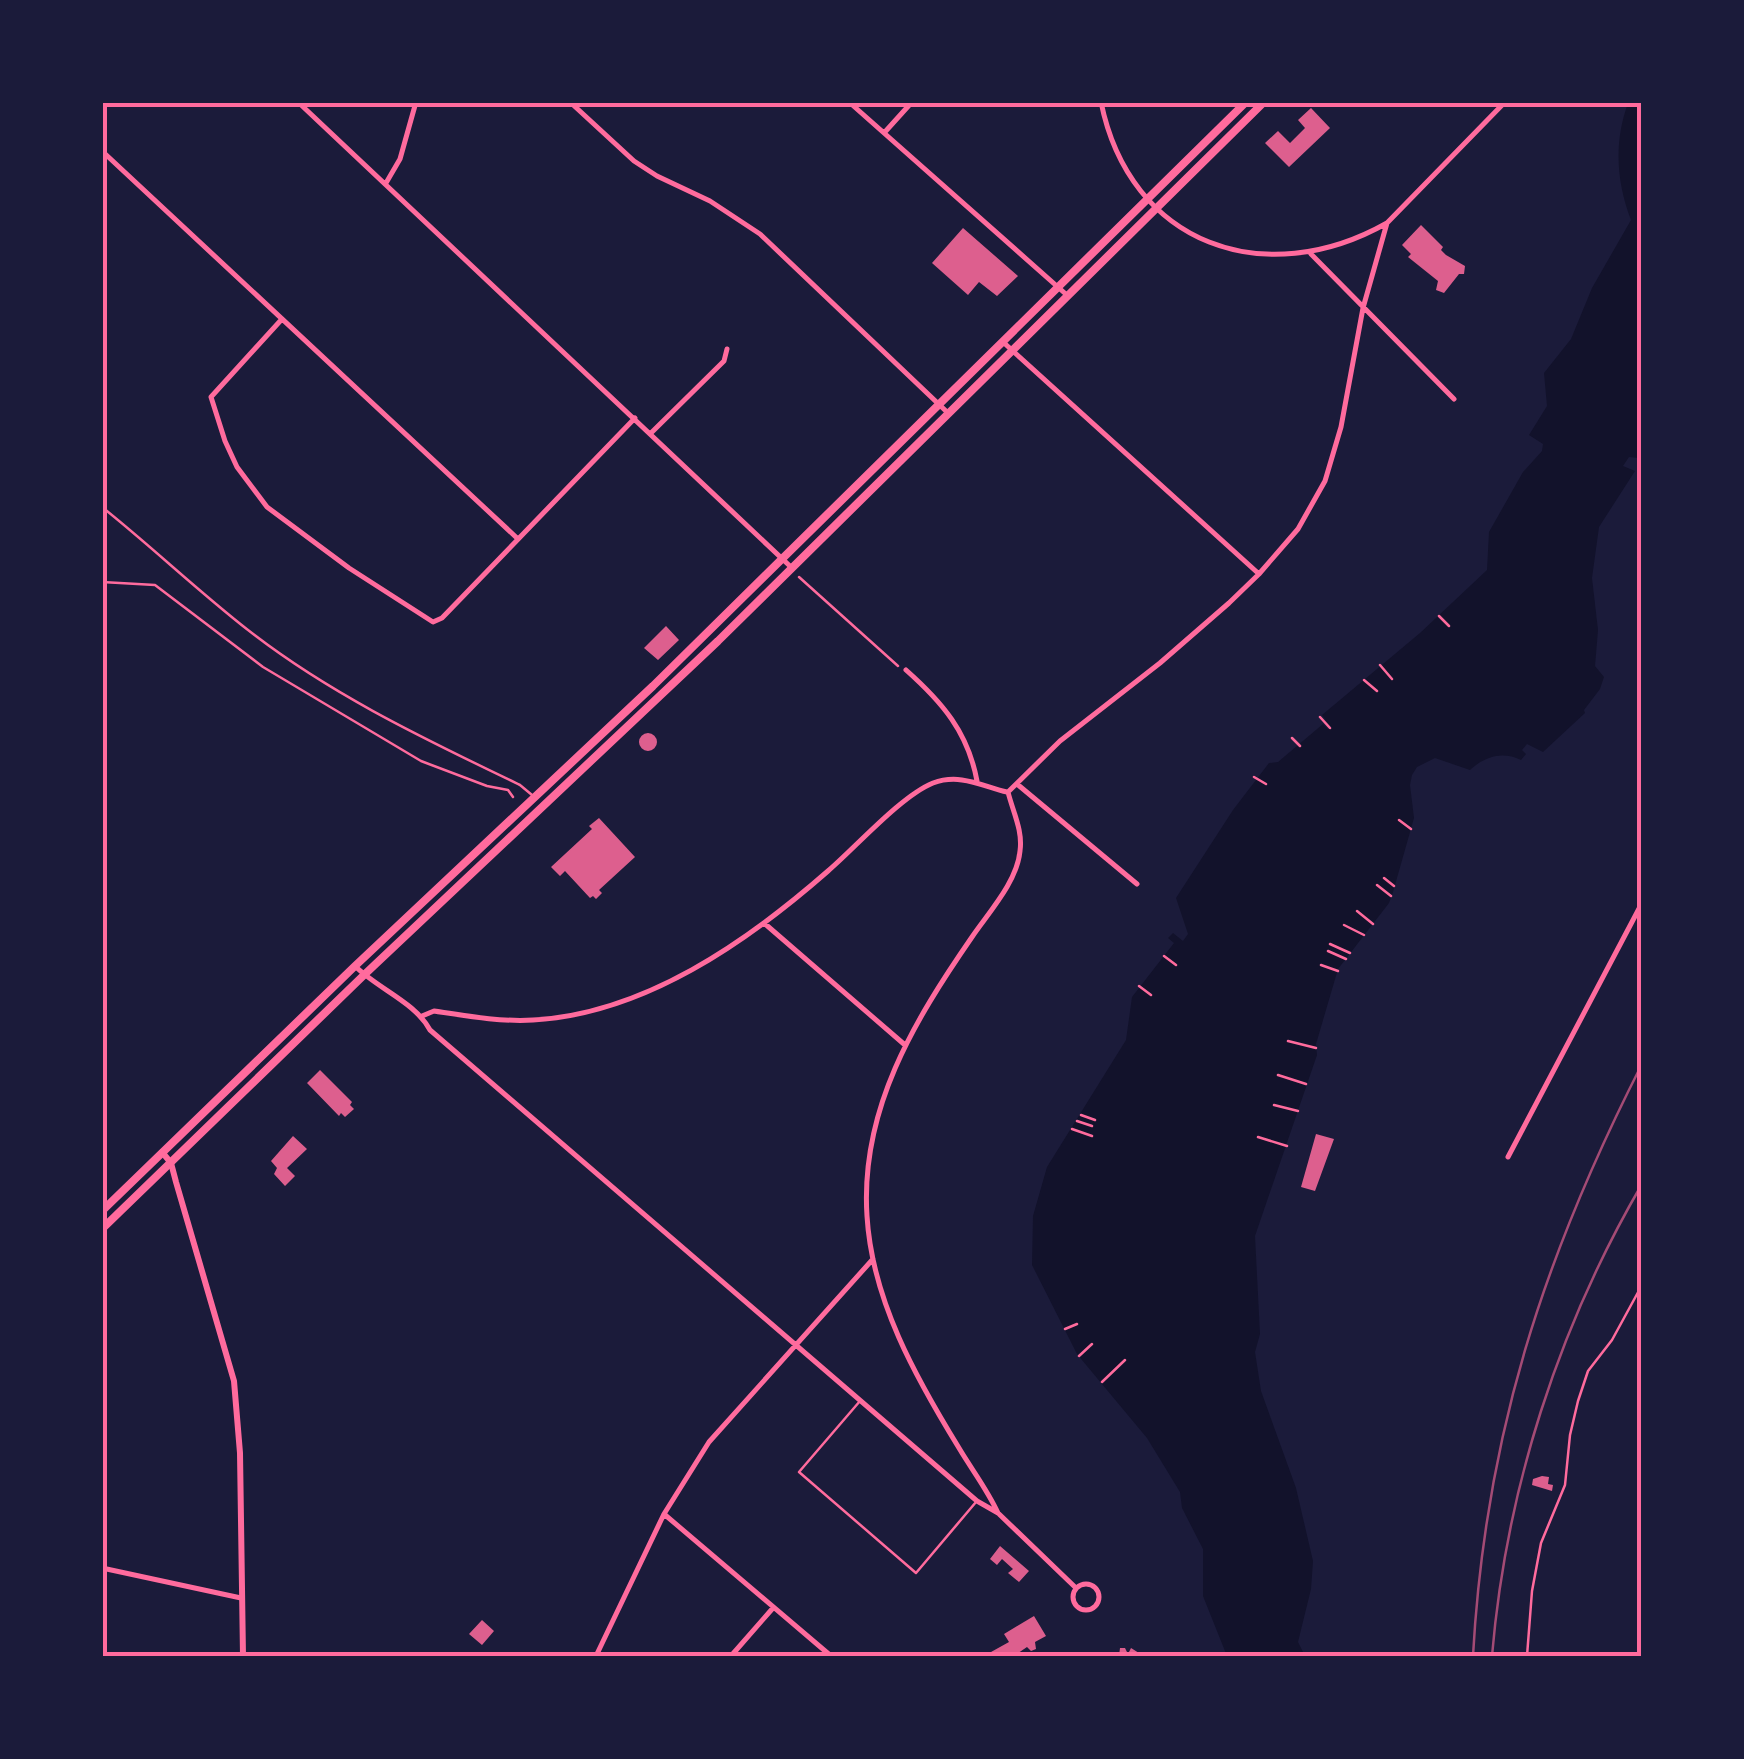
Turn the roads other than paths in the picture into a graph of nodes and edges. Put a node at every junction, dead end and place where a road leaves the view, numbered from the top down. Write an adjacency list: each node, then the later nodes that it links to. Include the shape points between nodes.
1 (298, 102): 12 (street)
2 (416, 102): 12 (street, via 400,159)
3 (570, 102): 25 (street, via 634,161 760,234)
4 (850, 102): 10 (street)
5 (912, 102): 10 (street)
6 (1101, 102): 13 (street, via 1117,153)
7 (1246, 102): 13 (main road)
8 (1264, 102): 14 (main road)
9 (1506, 102): 15 (street)
10 (884, 133): 17 (street)
11 (102, 152): 20 (street)
12 (385, 184): 27 (street)
13 (1148, 199): 14 (street); 17 (main road)
14 (1157, 208): 16 (street, via 1228,248); 18 (main road)
15 (1386, 223): 16 (street); 19 (street)
16 (1311, 254): 19 (street)
17 (1058, 288): 18 (street); 21 (main road)
18 (1068, 296): 23 (main road)
19 (1362, 308): 24 (street); 33 (street, via 1325,481 1298,529)
20 (282, 319): 30 (street); 30 (street, via 212,397 224,441 267,507 432,622)
21 (1003, 342): 23 (street); 25 (main road)
22 (727, 349): 28 (street, via 724,361)
23 (1013, 351): 26 (main road); 33 (street)
24 (1454, 399)
25 (940, 404): 26 (street); 31 (main road)
26 (949, 414): 32 (main road)
27 (634, 418): 28 (street); 30 (street)
28 (650, 434): 31 (street)
29 (102, 506): 38 (lane, via 302,668)
30 (518, 540)
31 (784, 559): 32 (street); 38 (main road)
32 (792, 568): 39 (main road)
33 (1260, 574): 36 (street)
34 (906, 670): 35 (street, via 963,733)
35 (977, 782): 37 (street); 42 (street, via 948,780 914,794)
36 (1017, 784): 37 (street); 40 (street)
37 (1008, 792): 46 (street, via 1020,836 1012,877)
38 (535, 798): 39 (lane); 43 (main road)
39 (544, 807): 44 (main road)
40 (1137, 884)
41 (1642, 903): 48 (street)
42 (764, 922): 45 (street, via 673,979 611,1005 530,1020); 46 (street)
43 (355, 966): 44 (street); 47 (main road)
44 (364, 975): 45 (street); 49 (main road)
45 (422, 1016): 53 (street, via 430,1030)
46 (905, 1045): 52 (street, via 873,1132 866,1216)
47 (162, 1152): 49 (street); 50 (main road)
48 (1508, 1157)
49 (170, 1163): 51 (main road); 60 (street, via 234,1380)
50 (102, 1210)
51 (102, 1229)
52 (873, 1259): 53 (street); 56 (street, via 908,1358)
53 (795, 1346): 54 (street); 57 (street, via 710,1442)
54 (860, 1401): 55 (street); 55 (lane, via 799,1472 886,1548 916,1572)
55 (978, 1501): 56 (street)
56 (998, 1513): 59 (street)
57 (664, 1514): 61 (street); 63 (street)
58 (102, 1568): 60 (street)
59 (1076, 1588): 59 (street, via 1075,1606 1095,1607 1095,1588)
60 (242, 1598): 62 (street)
61 (773, 1608): 64 (street); 65 (street)
62 (243, 1656)
63 (596, 1656)
64 (731, 1656)
65 (831, 1656)

